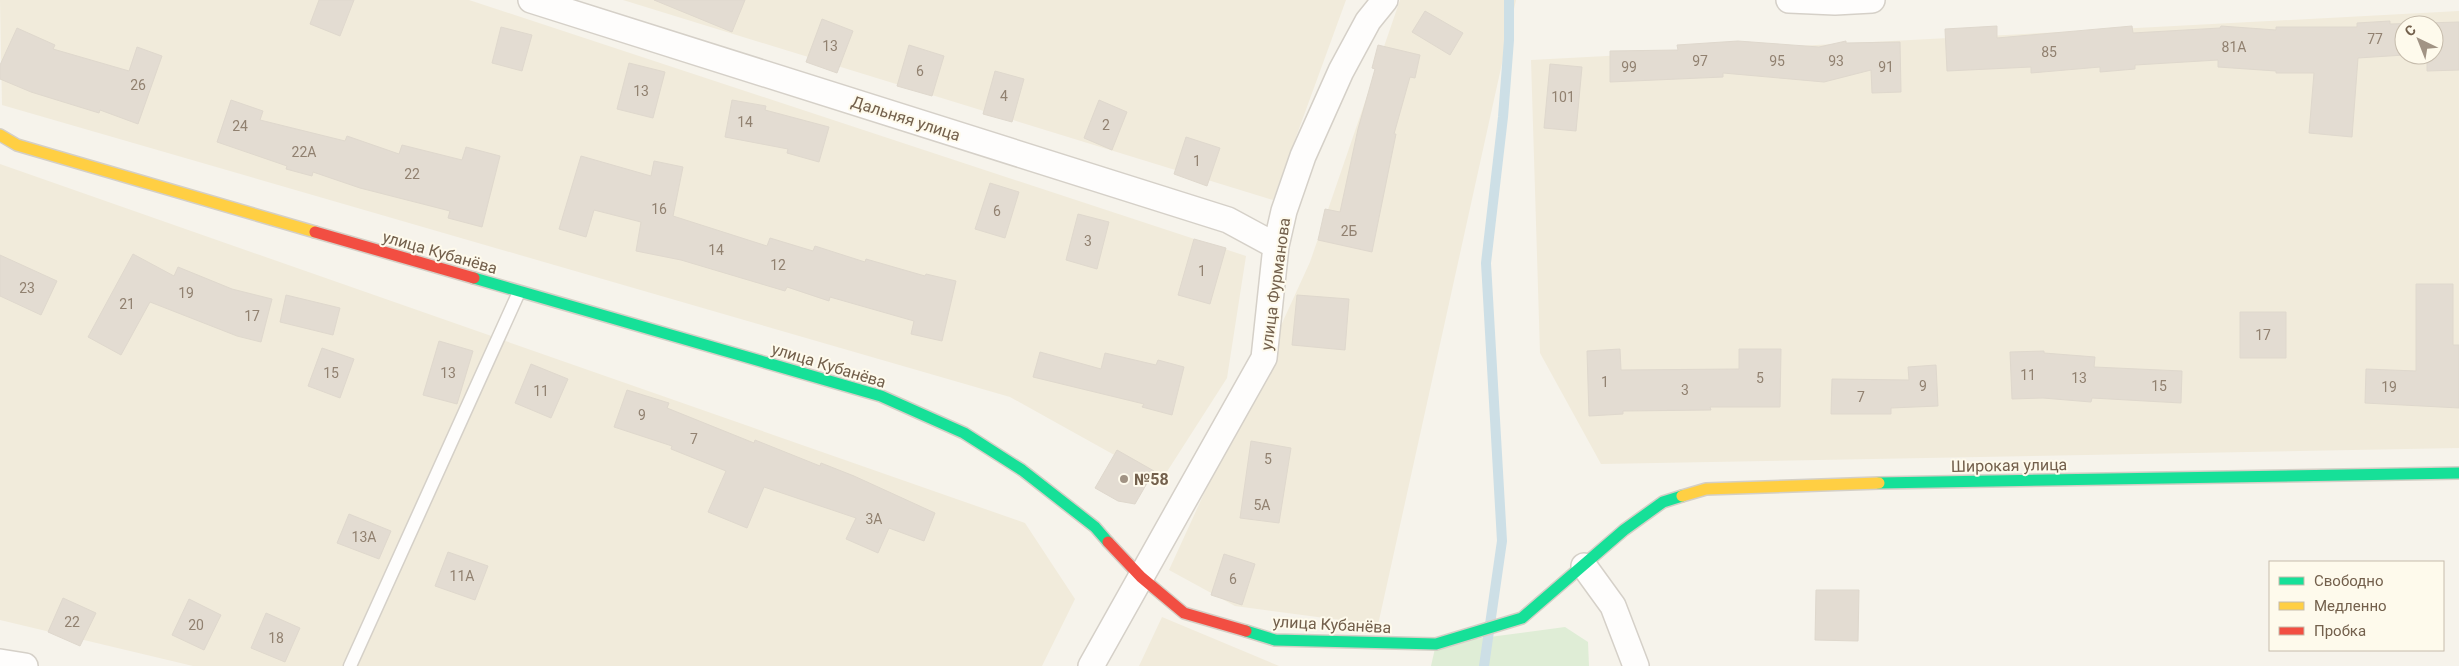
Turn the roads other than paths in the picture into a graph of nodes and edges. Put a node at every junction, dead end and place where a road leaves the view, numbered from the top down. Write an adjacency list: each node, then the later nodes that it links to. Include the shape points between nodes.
1 (531, 0): 6 (street, Дальняя улица, via 1228,220)
2 (1385, 0): 6 (street, улица Фурманова, via 1368,21 1341,72 1303,156)
3 (1788, 0): 4 (street)
4 (1872, 0)
5 (0, 135): 7 (street, улица Кубанёва, via 16,145)
6 (1276, 246): 10 (street, улица Фурманова, via 1264,358)
7 (520, 292): 10 (street, улица Кубанёва, via 881,396 964,434 1022,470 1095,527); 13 (lane)
8 (2459, 473): 9 (street, Широкая улица, via 1706,489 1663,502 1624,530)
9 (1584, 566): 10 (street, улица Кубанёва, via 1522,618 1436,644 1275,640 1184,613); 15 (street, via 1613,606)
10 (1141, 577): 14 (street, улица Фурманова)
11 (0, 662): 12 (street)
12 (25, 666)
13 (350, 666)
14 (1091, 666)
15 (1636, 666)

